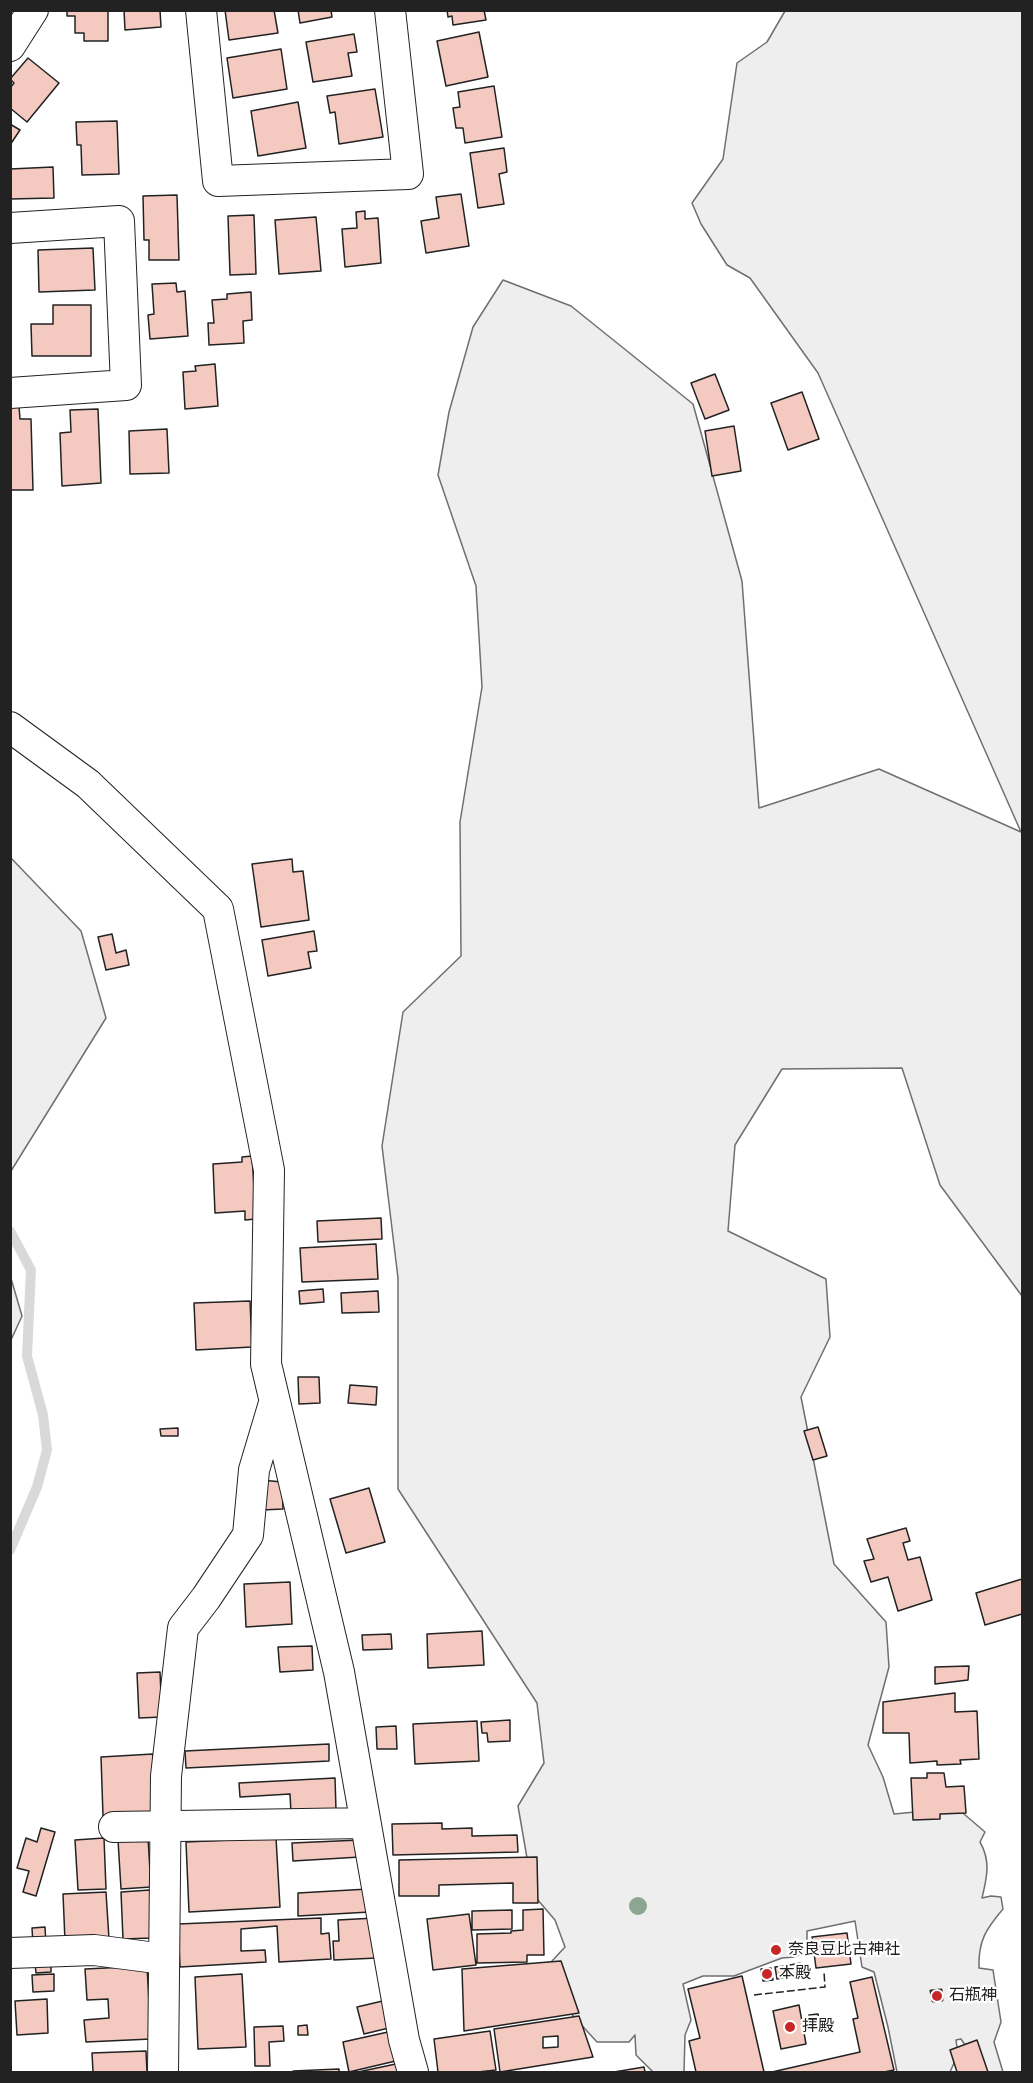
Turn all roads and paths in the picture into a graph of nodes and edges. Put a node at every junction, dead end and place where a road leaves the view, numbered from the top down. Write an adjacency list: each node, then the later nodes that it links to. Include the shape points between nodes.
1 (33, 10): 4 (street)
2 (201, 10): 3 (street, via 218,181 408,174)
3 (390, 10)
4 (10, 46)
5 (10, 228): 6 (street, via 119,221 126,385)
6 (10, 393)
7 (10, 727): 8 (street, via 88,784 218,909 269,1170 266,1364)
8 (275, 1400): 9 (street, via 339,1672); 11 (street, via 254,1470 248,1535 183,1628 166,1776)
9 (365, 1823): 11 (street); 15 (street)
10 (114, 1827): 11 (street)
11 (165, 1827): 13 (street)
12 (10, 1953): 13 (street, via 94,1950)
13 (164, 1959): 14 (street)
14 (163, 2073)
15 (413, 2073)

